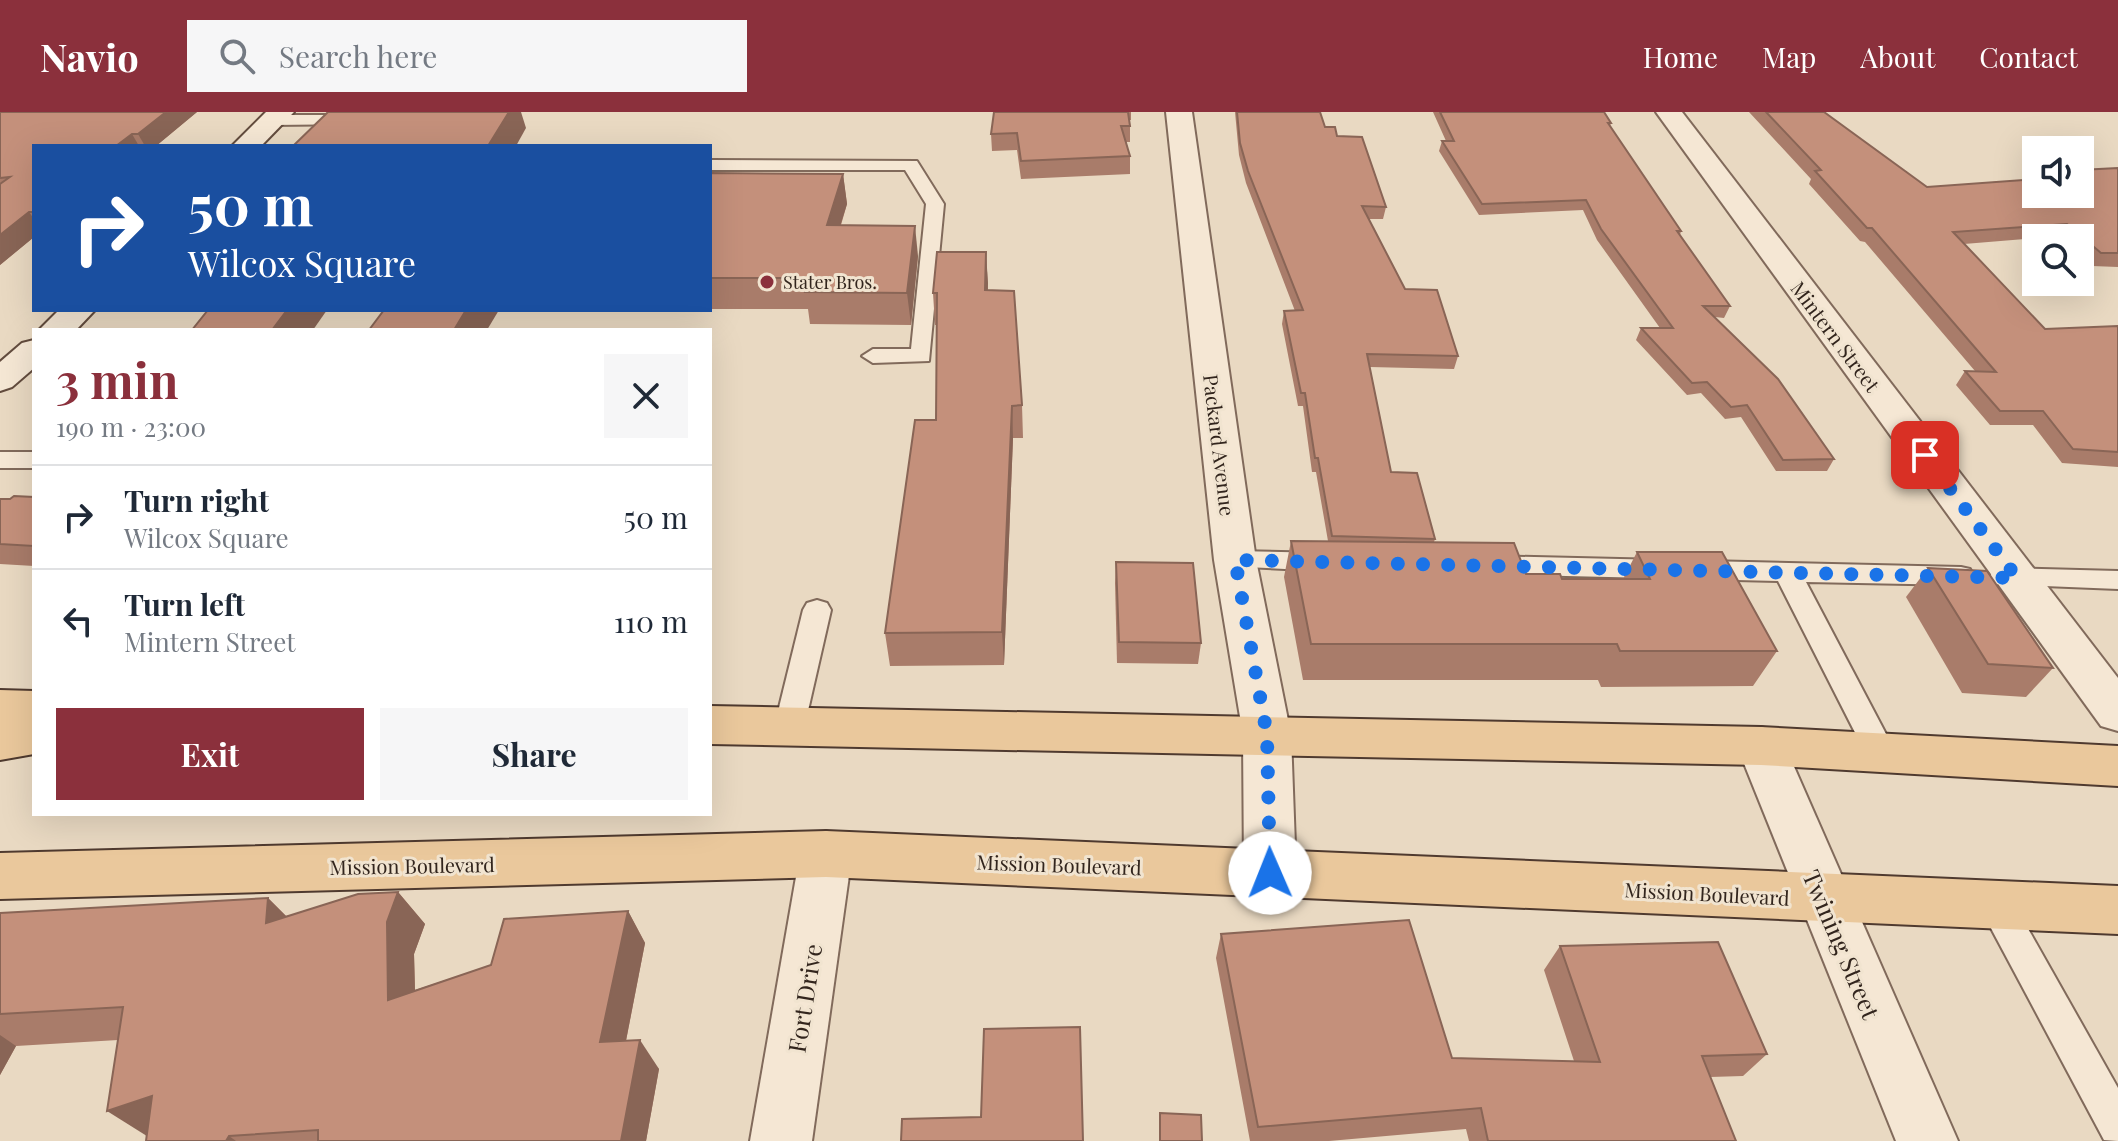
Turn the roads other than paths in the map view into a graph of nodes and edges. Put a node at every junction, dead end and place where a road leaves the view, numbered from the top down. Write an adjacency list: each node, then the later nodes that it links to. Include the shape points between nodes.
1 (1179, 112): 14 (street, Packard Avenue)
2 (1669, 112): 18 (street, Mintern Street)
3 (276, 116): 4 (lane); 5 (street)
4 (378, 120)
5 (248, 144)
6 (712, 165): 10 (lane, via 911,165 935,204 921,356)
7 (77, 312): 8 (street)
8 (58, 328)
9 (32, 352): 11 (street)
10 (873, 356)
11 (0, 380)
12 (0, 460): 13 (lane)
13 (32, 460)
14 (1235, 560): 15 (lane); 27 (street, Packard Avenue)
15 (1345, 562)
16 (1456, 565): 17 (lane)
17 (1787, 572): 18 (lane); 30 (lane)
18 (2017, 578): 19 (lane); 23 (street, Mintern Street)
19 (2118, 580)
20 (817, 610): 25 (lane)
21 (0, 708): 22 (main road)
22 (32, 709)
23 (2118, 713)
24 (712, 725): 25 (main road)
25 (789, 728): 27 (main road)
26 (32, 735): 28 (main road)
27 (1267, 735): 29 (main road); 33 (street, Packard Avenue)
28 (0, 741)
29 (1761, 746): 30 (main road); 35 (street, Twining Street)
30 (1881, 753): 31 (main road)
31 (2118, 766)
32 (826, 854): 33 (main road, Mission Boulevard); 34 (main road, Mission Boulevard); 39 (street, Fort Drive)
33 (1270, 873): 35 (main road, Mission Boulevard)
34 (0, 876)
35 (1822, 898): 36 (main road, Mission Boulevard); 40 (street, Twining Street)
36 (1997, 906): 37 (main road, Mission Boulevard); 38 (lane)
37 (2118, 910)
38 (2118, 1126)
39 (781, 1141)
40 (1927, 1141)

